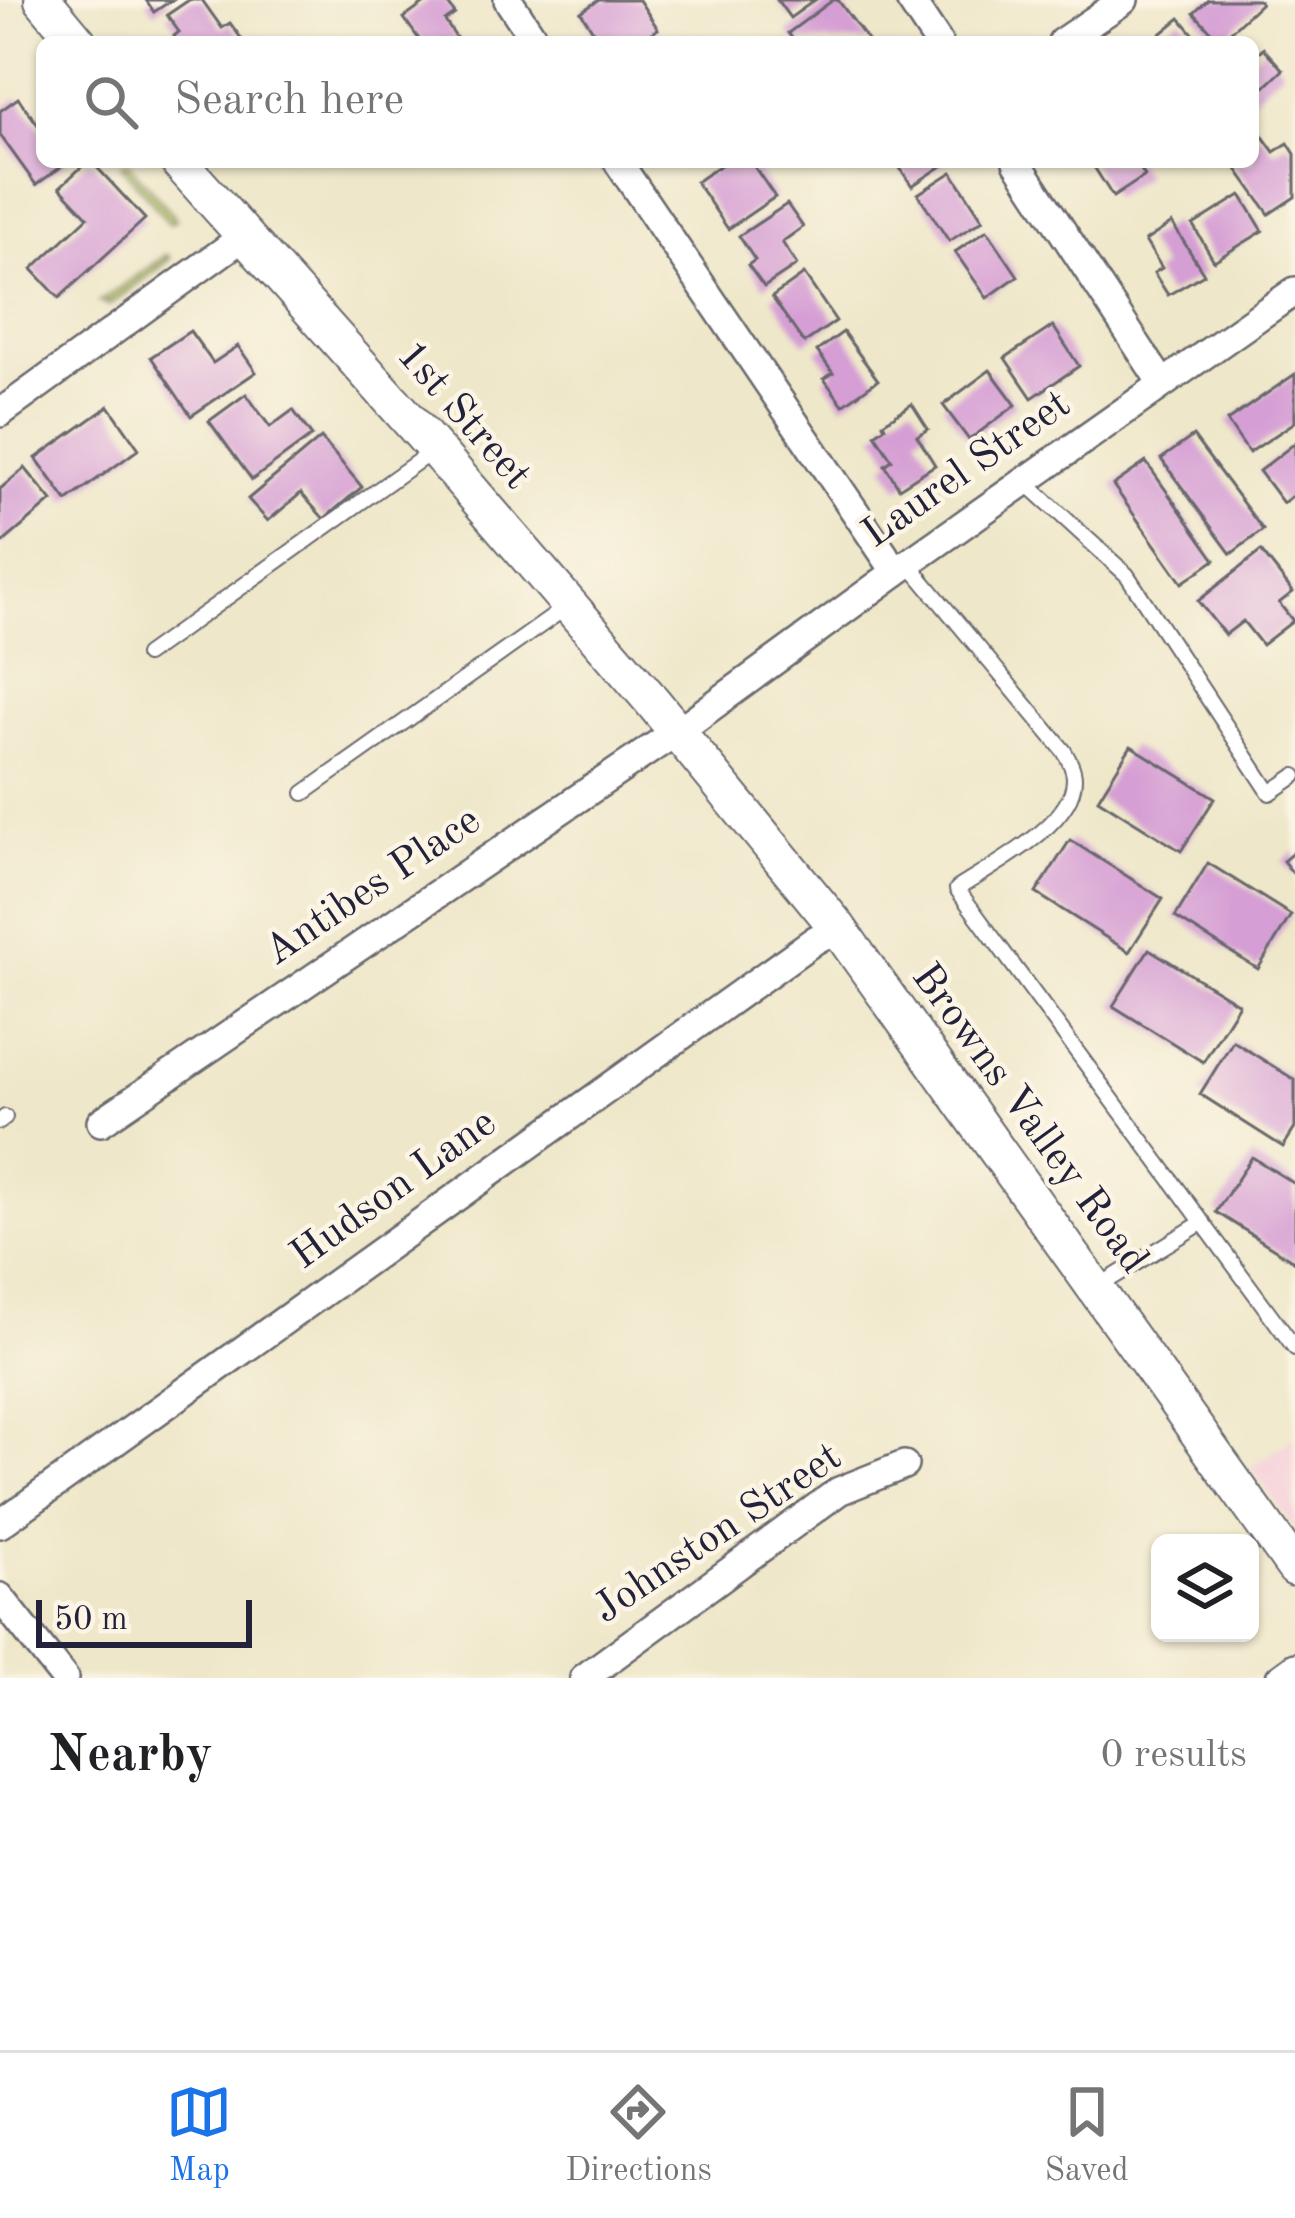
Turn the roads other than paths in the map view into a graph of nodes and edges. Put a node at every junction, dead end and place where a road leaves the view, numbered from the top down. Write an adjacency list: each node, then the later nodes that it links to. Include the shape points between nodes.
1 (43, 0): 5 (main road)
2 (508, 0): 6 (street)
3 (910, 0): 7 (street)
4 (1124, 0): 8 (street)
5 (73, 36)
6 (532, 36)
7 (934, 36)
8 (1071, 36)
9 (184, 168): 12 (main road, 1st Street)
10 (622, 168): 18 (street)
11 (1021, 168): 14 (street)
12 (243, 237): 15 (street); 16 (main road, 1st Street)
13 (1295, 291): 14 (street, Laurel Street)
14 (1162, 383): 17 (street, Laurel Street)
15 (0, 412)
16 (435, 449): 19 (main road, 1st Street); 20 (lane)
17 (1024, 481): 18 (street, Laurel Street); 22 (lane, via 1127,575 1270,793)
18 (902, 567): 21 (street, Laurel Street); 26 (lane, via 1075,773 1072,794 1047,828 957,890)
19 (568, 605): 21 (main road, 1st Street); 23 (lane)
20 (146, 655)
21 (684, 726): 24 (main road, Browns Valley Road); 25 (street, Antibes Place)
22 (1295, 776)
23 (304, 794)
24 (838, 928): 27 (main road, Browns Valley Road); 30 (street, Hudson Lane)
25 (101, 1122)
26 (1203, 1222): 27 (lane); 28 (lane)
27 (1095, 1289): 31 (main road, Browns Valley Road)
28 (1295, 1348)
29 (904, 1465): 35 (street, Johnston Street, via 839,1491)
30 (0, 1524)
31 (1295, 1568)
32 (0, 1597): 34 (street)
33 (1295, 1667): 36 (street)
34 (64, 1678)
35 (584, 1678)
36 (1280, 1678)

